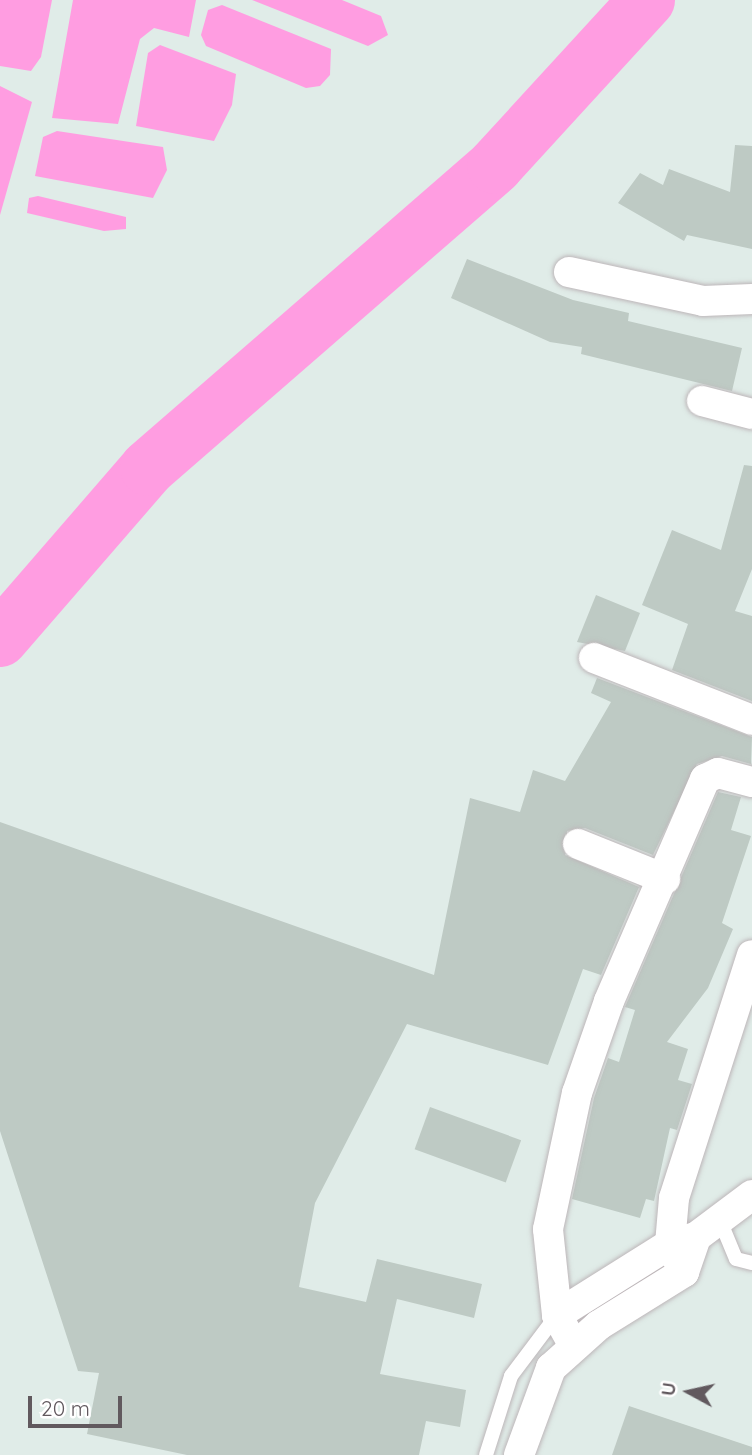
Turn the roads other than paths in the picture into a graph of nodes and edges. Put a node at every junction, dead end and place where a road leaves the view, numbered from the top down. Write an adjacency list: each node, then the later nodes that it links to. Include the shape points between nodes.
1 (569, 272): 2 (street, via 703,301)
2 (752, 299)
3 (702, 401): 4 (street)
4 (752, 414)
5 (594, 658): 6 (street)
6 (752, 720)
7 (752, 782): 9 (street, via 718,773 705,779)
8 (578, 844): 9 (street)
9 (665, 879): 15 (street, via 609,1001 556,1169 547,1262)
10 (752, 955): 13 (street, via 674,1198)
11 (752, 1195): 12 (street)
12 (718, 1217): 13 (street); 14 (lane, via 736,1259)
13 (683, 1241): 15 (street); 16 (street, via 684,1272)
14 (752, 1263)
15 (557, 1315): 16 (street); 17 (lane, via 511,1376)
16 (574, 1346): 18 (street, via 538,1390)
17 (486, 1455)
18 (519, 1455)

